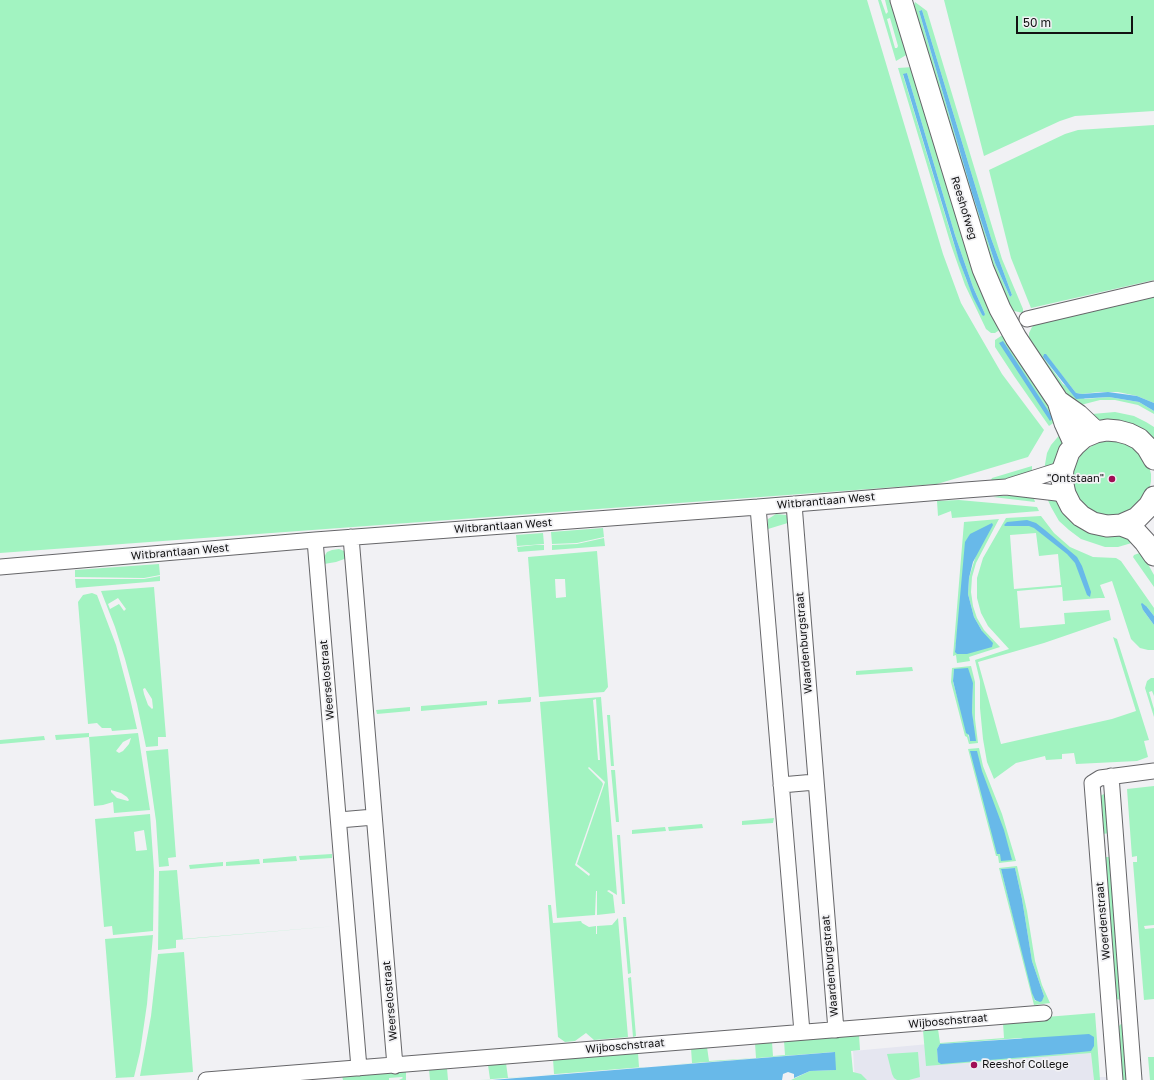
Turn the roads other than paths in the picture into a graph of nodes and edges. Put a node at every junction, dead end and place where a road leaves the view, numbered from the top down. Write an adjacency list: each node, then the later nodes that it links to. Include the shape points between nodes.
1 (901, 0): 4 (street, Reeshofweg, via 983,269 1016,338)
2 (1154, 289): 3 (street)
3 (1027, 319)
4 (1058, 402): 5 (street, Reeshofweg, via 1078,415); 6 (street, Reeshofweg)
5 (1096, 432): 6 (street); 7 (street, via 1112,430 1129,434 1147,447)
6 (1075, 445): 8 (street, via 1069,452)
7 (1154, 459)
8 (1063, 469): 9 (street, Witbrantlaan West); 10 (street)
9 (1006, 487): 10 (street, Witbrantlaan West); 11 (street, Witbrantlaan West)
10 (1065, 494): 14 (street, via 1071,506 1093,523)
11 (794, 504): 12 (street, Witbrantlaan West); 21 (street, Waardenburgstraat)
12 (758, 507): 15 (street, Witbrantlaan West); 22 (street)
13 (1152, 509): 14 (street)
14 (1121, 525): 17 (street, via 1134,530)
15 (351, 537): 16 (street, Witbrantlaan West); 23 (street, Weerselostraat)
16 (315, 540): 18 (street, Witbrantlaan West); 24 (street, Weerselostraat)
17 (1154, 555)
18 (0, 567)
19 (1154, 771): 20 (street, Woerdenstraat)
20 (1111, 776): 31 (street, Woerdenstraat, via 1092,783); 32 (street, Woerdenstraat)
21 (815, 782): 22 (street); 26 (street, Waardenburgstraat)
22 (781, 785): 27 (street)
23 (374, 817): 24 (street); 28 (street, Weerselostraat)
24 (339, 820): 29 (street, Weerselostraat)
25 (1044, 1013): 26 (street, Wijboschstraat)
26 (836, 1030): 27 (street, Wijboschstraat)
27 (802, 1032): 28 (street, Wijboschstraat)
28 (395, 1066): 29 (street, Wijboschstraat)
29 (359, 1068): 30 (street, Wijboschstraat)
30 (206, 1080)
31 (1116, 1080)
32 (1134, 1080)

